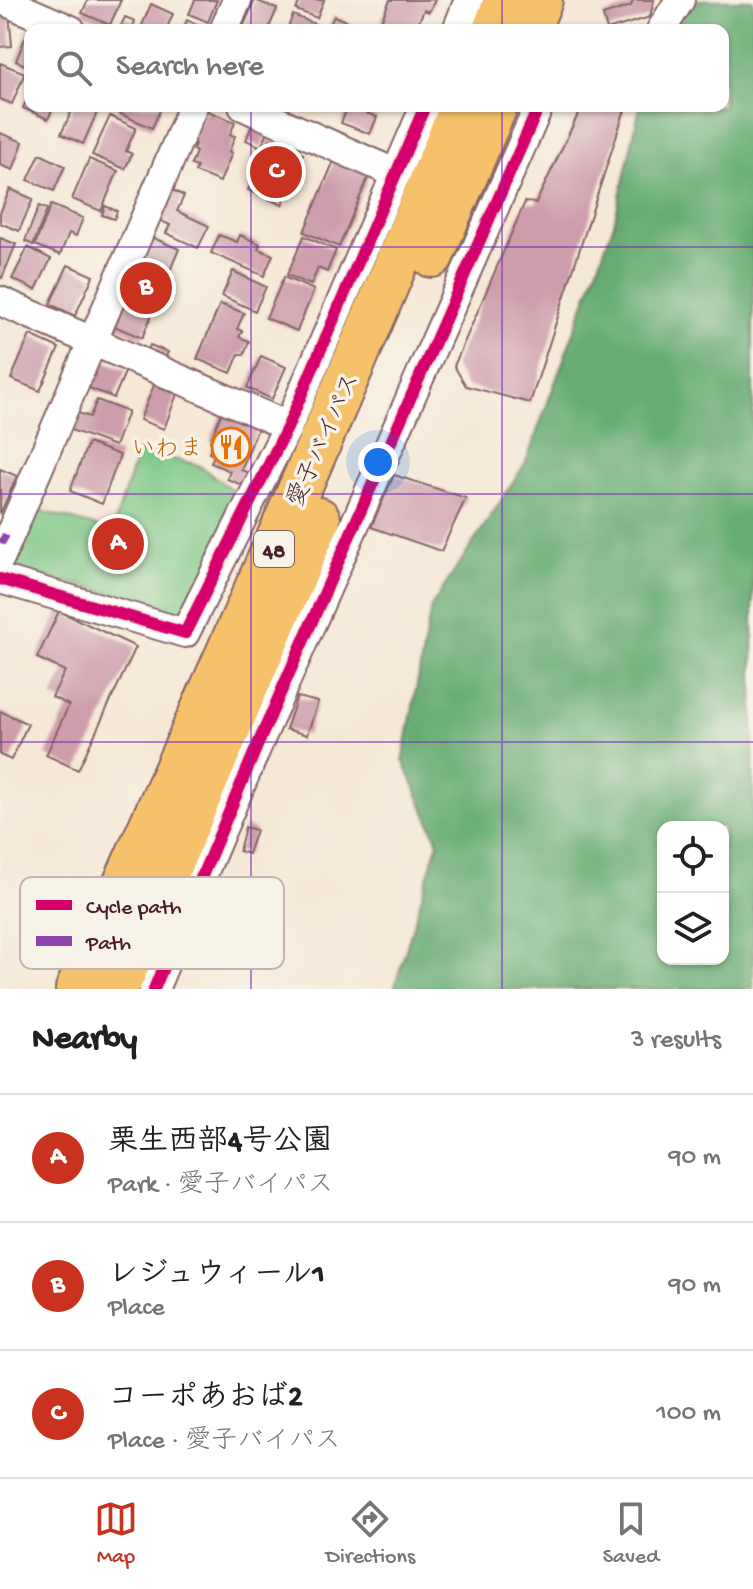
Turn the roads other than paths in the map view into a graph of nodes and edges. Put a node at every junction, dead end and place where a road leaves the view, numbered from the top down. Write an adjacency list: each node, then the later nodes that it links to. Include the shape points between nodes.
1 (2, 0): 7 (street)
2 (237, 0): 8 (street)
3 (469, 0): 9 (street)
4 (506, 0): 10 (highway)
5 (541, 0): 11 (highway)
6 (680, 0): 12 (street)
7 (57, 24)
8 (227, 24)
9 (459, 24)
10 (496, 24)
11 (531, 24)
12 (665, 24)
13 (190, 112): 21 (street)
14 (257, 112): 19 (street)
15 (423, 112): 19 (street)
16 (460, 112): 25 (highway, 愛子バイパス / 48, via 365,342)
17 (493, 112): 26 (highway, 愛子バイパス / 48)
18 (536, 112): 27 (street)
19 (397, 174): 22 (street)
20 (0, 301): 21 (street)
21 (91, 341): 22 (street); 23 (street)
22 (288, 426): 24 (street, via 185,633)
23 (0, 558)
24 (0, 579)
25 (128, 877)
26 (165, 877)
27 (202, 877)
28 (86, 969): 31 (highway, 愛子バイパス / 48)
29 (126, 969): 32 (highway, 愛子バイパス / 48)
30 (162, 969): 33 (street)
31 (77, 989)
32 (117, 989)
33 (154, 989)

